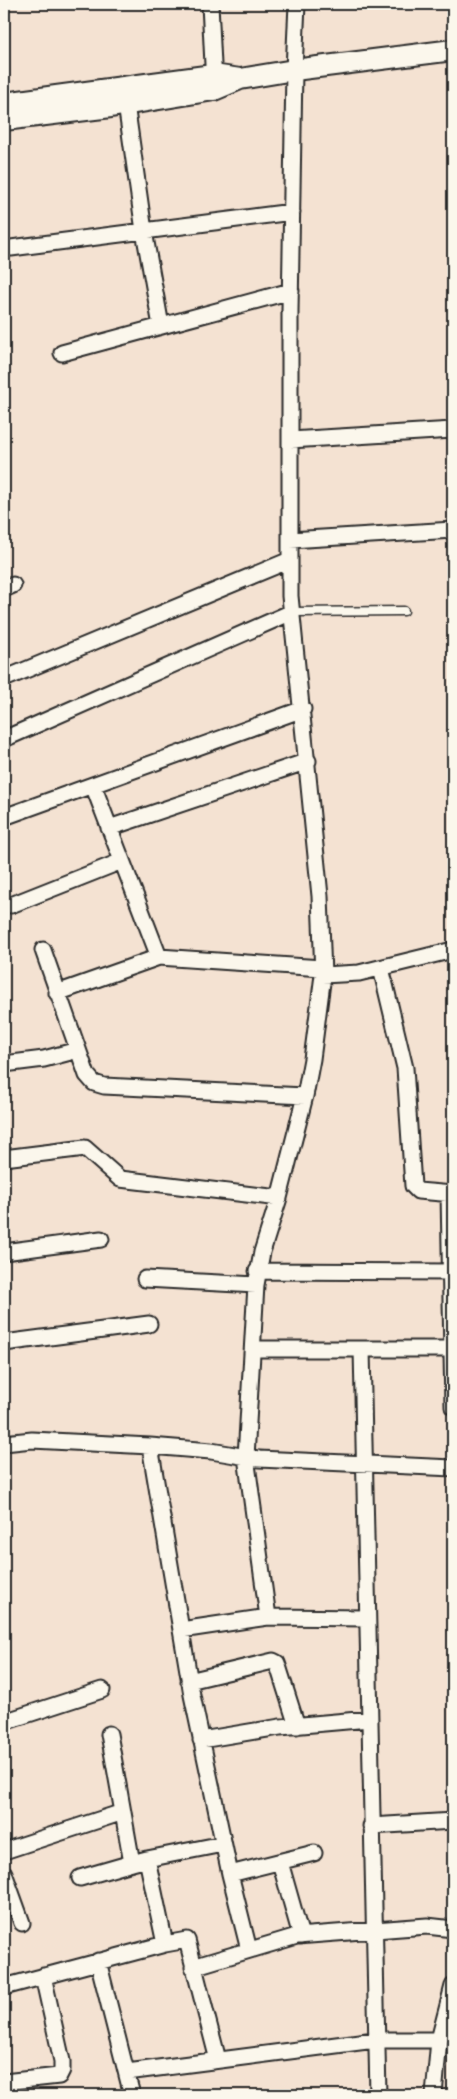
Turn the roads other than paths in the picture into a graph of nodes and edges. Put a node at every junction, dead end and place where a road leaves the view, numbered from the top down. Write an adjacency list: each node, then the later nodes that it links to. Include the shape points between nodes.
1 (210, 4): 5 (street)
2 (297, 4): 4 (street)
3 (453, 50): 4 (street)
4 (294, 70): 5 (street); 9 (street)
5 (214, 82): 6 (street); 7 (street)
6 (4, 102)
7 (126, 104): 8 (street); 10 (street)
8 (4, 120)
9 (292, 212): 10 (street); 12 (street)
10 (144, 231): 11 (street); 13 (street)
11 (11, 248)
12 (290, 291): 13 (street); 16 (street)
13 (161, 326): 14 (street)
14 (62, 353)
15 (453, 430): 16 (street)
16 (290, 440): 18 (street)
17 (453, 530): 18 (street)
18 (290, 540): 19 (street)
19 (290, 560): 21 (street); 22 (street)
20 (404, 611): 21 (lane)
21 (292, 612): 23 (street); 24 (street)
22 (4, 679)
23 (303, 709): 25 (street); 26 (street)
24 (4, 739)
25 (308, 761): 28 (street); 35 (street, via 320,896)
26 (93, 785): 27 (street); 28 (street)
27 (4, 817)
28 (109, 828): 29 (street)
29 (122, 861): 30 (street); 33 (street)
30 (11, 905)
31 (43, 950): 36 (street)
32 (453, 950): 34 (street)
33 (159, 957): 35 (street); 36 (street)
34 (380, 968): 35 (street, via 359,973); 41 (street, via 405,1068 413,1186 418,1191)
35 (322, 971): 39 (street)
36 (57, 993): 37 (street)
37 (78, 1050): 38 (street, via 44,1059); 39 (street, via 87,1075 94,1084)
38 (4, 1064)
39 (305, 1096): 42 (street)
40 (4, 1158): 42 (street, via 85,1148 120,1179)
41 (451, 1194): 45 (street)
42 (279, 1198): 46 (street)
43 (101, 1239): 44 (street)
44 (4, 1252)
45 (453, 1272): 46 (street); 52 (street)
46 (257, 1278): 47 (street); 50 (street)
47 (145, 1279)
48 (149, 1324): 49 (street)
49 (4, 1343)
50 (253, 1349): 51 (street); 57 (street)
51 (362, 1349): 52 (street); 58 (street)
52 (453, 1349): 53 (street)
53 (453, 1378): 54 (street)
54 (453, 1407)
55 (4, 1443): 56 (street, via 32,1440)
56 (150, 1446): 57 (street); 62 (street)
57 (246, 1457): 58 (street); 60 (street)
58 (364, 1464): 59 (street); 61 (street)
59 (453, 1468)
60 (268, 1617): 61 (street); 62 (street)
61 (367, 1618): 65 (street)
62 (181, 1630): 63 (street)
63 (189, 1681): 67 (street, via 273,1661 277,1663); 69 (street)
64 (102, 1690): 66 (street)
65 (370, 1719): 67 (street); 72 (street)
66 (4, 1722)
67 (297, 1726): 69 (street)
68 (109, 1734): 70 (street)
69 (201, 1740): 73 (street)
70 (123, 1812): 74 (street); 76 (street)
71 (453, 1821): 72 (street)
72 (372, 1826): 82 (street)
73 (223, 1844): 76 (street); 79 (street)
74 (4, 1851)
75 (314, 1854): 77 (street)
76 (140, 1861): 80 (street); 85 (street)
77 (280, 1862): 79 (street); 84 (street)
78 (4, 1872): 81 (street)
79 (230, 1874): 86 (street)
80 (80, 1878)
81 (22, 1923)
82 (373, 1929): 83 (street, via 427,1926); 84 (street); 93 (street)
83 (453, 1929)
84 (301, 1936): 86 (street)
85 (165, 1944): 87 (street); 88 (street, via 187,1940)
86 (249, 1950): 88 (street)
87 (98, 1961): 89 (street); 96 (street)
88 (193, 1967): 95 (street)
89 (42, 1976): 90 (street); 97 (street, via 62,2061 60,2076)
90 (4, 1988)
91 (453, 1989): 92 (street)
92 (449, 2017): 94 (street)
93 (375, 2040): 94 (street); 95 (street); 99 (street)
94 (439, 2040): 100 (street)
95 (218, 2060): 96 (street)
96 (127, 2072): 98 (street)
97 (4, 2082)
98 (132, 2095)
99 (378, 2095)
100 (434, 2095)

